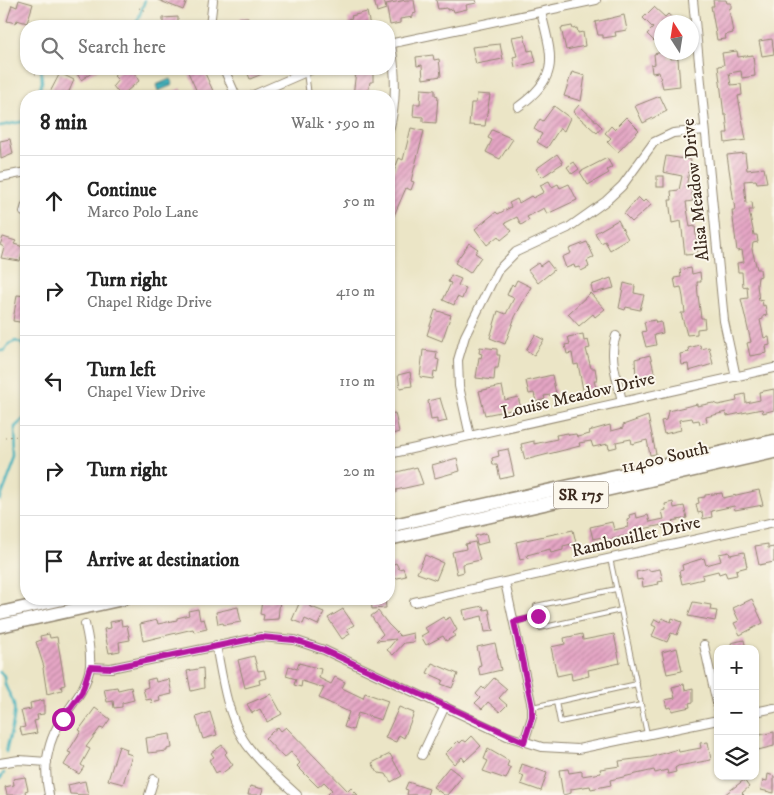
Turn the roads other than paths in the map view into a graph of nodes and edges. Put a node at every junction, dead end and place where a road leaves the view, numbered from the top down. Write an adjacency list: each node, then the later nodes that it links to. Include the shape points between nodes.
1 (213, 0): 5 (street)
2 (596, 0): 4 (street)
3 (692, 0): 16 (street, Alisa Meadow Drive)
4 (542, 12): 6 (street); 15 (street, via 550,49 549,74 542,86)
5 (211, 20)
6 (395, 43)
7 (227, 75): 11 (street)
8 (298, 75): 12 (street)
9 (309, 75): 13 (lane)
10 (394, 75): 14 (street)
11 (233, 90)
12 (264, 90)
13 (309, 90)
14 (395, 94)
15 (518, 107)
16 (705, 130): 21 (street, Alisa Meadow Drive, via 724,321); 23 (street, via 673,132 654,142 622,186 606,201 578,222 516,252 498,270 465,336 458,360 459,386)
17 (20, 175): 18 (street)
18 (0, 178)
19 (616, 336): 22 (street, via 612,356)
20 (774, 368): 21 (street, Louise Meadow Drive)
21 (736, 376): 22 (street, Louise Meadow Drive)
22 (622, 402): 23 (street, Louise Meadow Drive)
23 (470, 436): 26 (street, Louise Meadow Drive)
24 (774, 440): 28 (main road, 11400 South / SR 175)
25 (774, 452): 29 (main road, 11400 South / SR 175)
26 (395, 453)
27 (774, 522): 30 (street, Rambouillet Drive)
28 (395, 525)
29 (395, 538)
30 (610, 558): 31 (street, Rambouillet Drive); 32 (lane)
31 (505, 582): 33 (street, Rambouillet Drive); 39 (street)
32 (616, 589): 36 (lane); 38 (lane, via 536,606)
33 (414, 602)
34 (35, 605): 37 (main road)
35 (96, 605): 41 (main road)
36 (621, 610): 38 (lane, via 540,628); 45 (lane)
37 (0, 613)
38 (538, 616): 39 (lane)
39 (514, 622): 50 (street)
40 (85, 624): 44 (street)
41 (0, 626)
42 (216, 645): 44 (street, via 111,668); 49 (street, via 261,637 294,640 324,650); 62 (street, via 229,706 240,734 258,758)
43 (704, 645): 46 (street)
44 (90, 667): 57 (street, via 82,692 52,738)
45 (637, 684): 47 (lane); 48 (lane)
46 (714, 690)
47 (556, 702): 48 (lane, via 560,722); 50 (lane)
48 (641, 705): 54 (lane)
49 (446, 706): 55 (street); 56 (street)
50 (532, 707): 55 (street)
51 (774, 708): 52 (street)
52 (759, 711)
53 (714, 721): 54 (street)
54 (647, 735): 55 (street, via 578,749 542,747)
55 (524, 742)
56 (422, 755)
57 (47, 762): 58 (street, via 19,760); 60 (street)
58 (0, 763)
59 (154, 779): 61 (street)
60 (49, 795)
61 (149, 795)
62 (296, 795)

